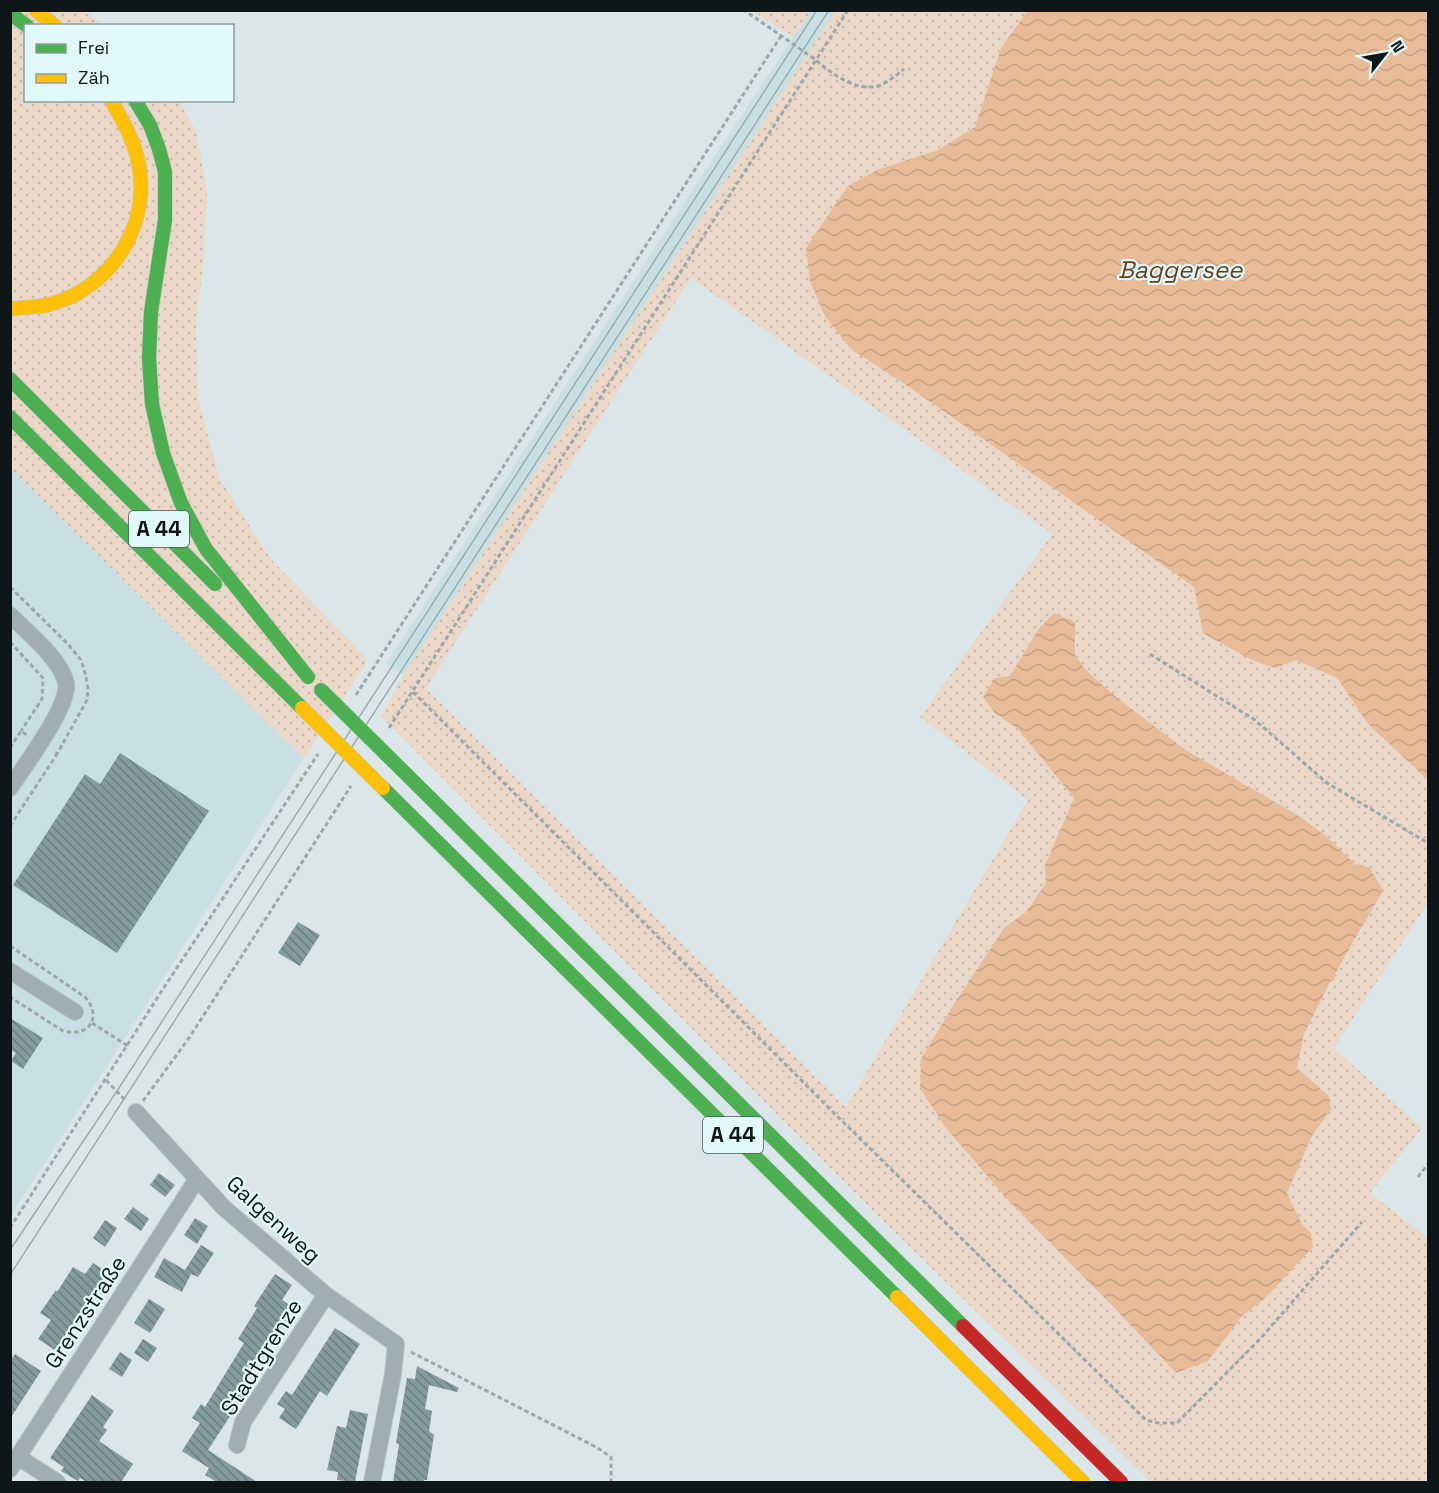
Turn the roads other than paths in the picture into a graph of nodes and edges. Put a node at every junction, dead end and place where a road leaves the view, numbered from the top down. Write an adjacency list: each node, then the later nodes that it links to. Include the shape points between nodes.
1 (36, 10): 4 (highway)
2 (10, 13): 3 (highway)
3 (24, 24)
4 (53, 24)
5 (112, 102): 7 (highway, via 134,139 142,177 141,205 129,242 110,269 77,294 47,305)
6 (136, 102): 11 (highway, via 156,137 167,192 149,363 152,402 166,460 186,514 206,549)
7 (10, 309)
8 (10, 379): 11 (highway, A 44)
9 (10, 417): 22 (highway, A 44, bridge)
10 (10, 615): 12 (street, via 58,666 66,682 66,698)
11 (308, 677): 23 (highway, A 44, bridge)
12 (10, 788)
13 (10, 971): 14 (street)
14 (75, 1012)
15 (136, 1112): 16 (street, Galgenweg)
16 (197, 1179): 17 (street, Galgenweg, via 224,1208); 19 (street, Grenzstraße)
17 (326, 1294): 18 (street, Stadtgrenze, via 243,1422); 21 (street, Galgenweg, via 396,1344)
18 (237, 1445)
19 (14, 1463): 20 (street)
20 (57, 1482)
21 (372, 1482)
22 (1083, 1482)
23 (1121, 1482)

